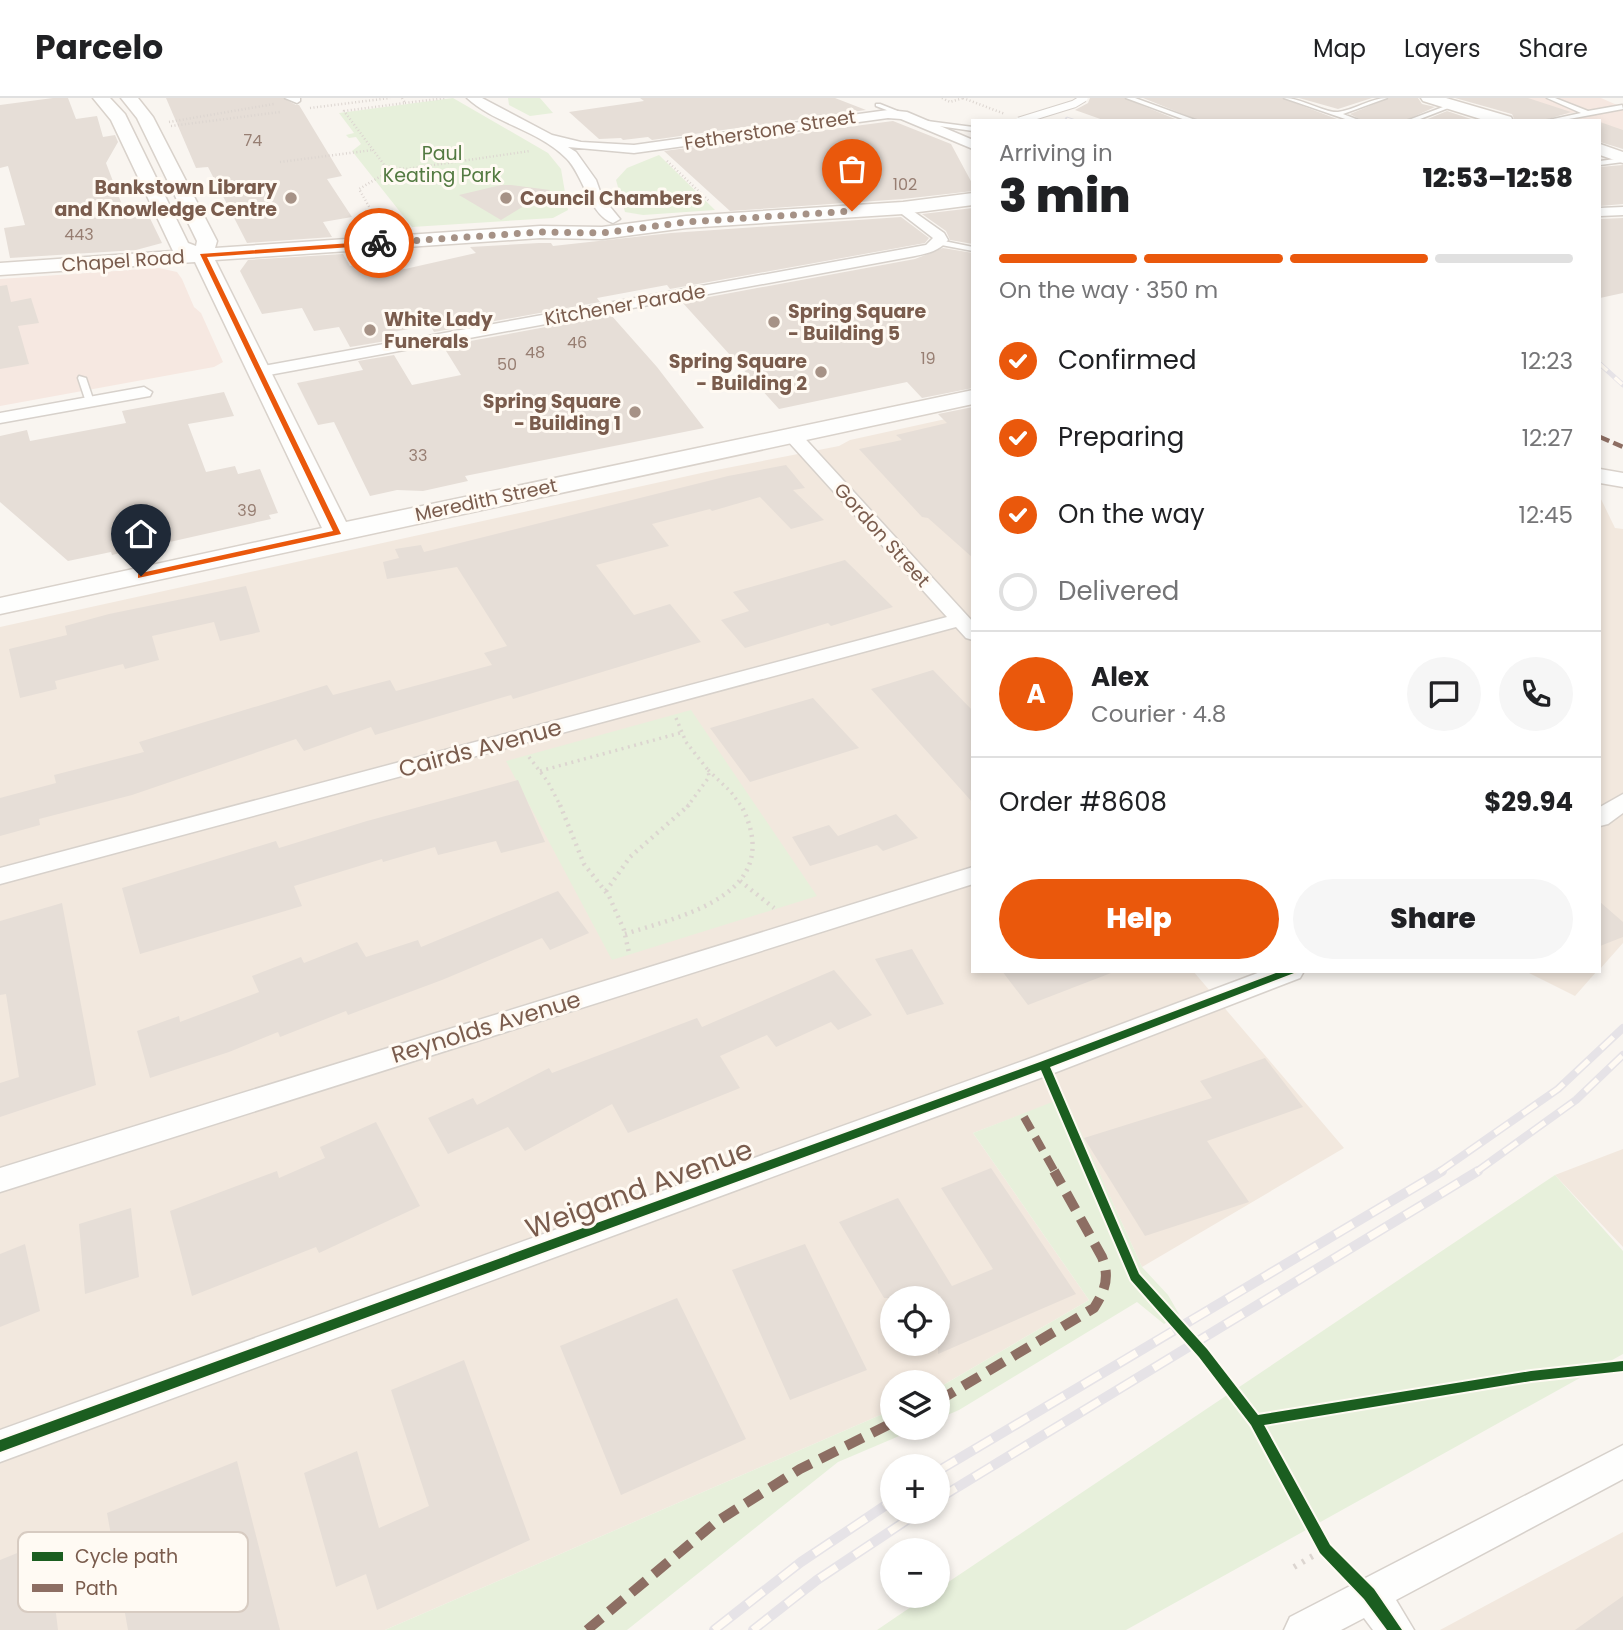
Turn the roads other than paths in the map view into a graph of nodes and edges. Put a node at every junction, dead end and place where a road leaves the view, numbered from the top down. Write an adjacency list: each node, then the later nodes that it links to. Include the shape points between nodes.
1 (101, 98): 41 (main road, via 119,118 180,247)
2 (129, 98): 41 (main road, via 148,123 207,241)
3 (288, 98): 11 (lane)
4 (473, 98): 12 (street)
5 (1084, 98): 18 (lane, bridge)
6 (1129, 98): 19 (lane)
7 (1287, 98): 16 (lane)
8 (1384, 98): 16 (lane)
9 (1429, 98): 13 (main road)
10 (1550, 98): 15 (lane)
11 (297, 99)
12 (491, 103): 25 (street)
13 (1453, 105): 21 (lane); 22 (main road)
14 (1622, 107): 15 (lane)
15 (1588, 113): 23 (lane)
16 (1337, 114): 20 (lane)
17 (903, 115): 24 (lane, via 937,126); 26 (street); 27 (street, Fetherstone Street, via 873,107)
18 (1016, 119)
19 (1189, 119)
20 (1352, 119)
21 (1414, 119)
22 (1498, 119)
23 (1557, 119)
24 (971, 129)
25 (548, 138): 27 (street, Fetherstone Street, via 606,149); 32 (street, via 595,178)
26 (971, 144)
27 (663, 149): 30 (street, Fetherstone Street)
28 (1601, 149): 29 (main road)
29 (1623, 159): 31 (lane)
30 (610, 163)
31 (1601, 163)
32 (595, 198): 37 (street); 38 (street)
33 (971, 199): 34 (main road)
34 (903, 208): 37 (main road); 39 (street, via 939,236)
35 (1623, 211): 36 (street)
36 (1601, 212)
37 (614, 223): 38 (main road, Chapel Road)
38 (586, 225): 41 (main road, Chapel Road)
39 (939, 242): 40 (lane); 43 (street, Kitchener Parade, via 915,252)
40 (971, 249)
41 (203, 256): 42 (main road, Chapel Road); 43 (main road)
42 (0, 270)
43 (258, 372): 52 (main road)
44 (82, 378): 47 (lane)
45 (145, 392): 47 (street)
46 (971, 397): 49 (main road, Meredith Street)
47 (90, 402): 48 (street)
48 (0, 418)
49 (792, 435): 52 (main road, Meredith Street); 54 (street, Gordon Street)
50 (1601, 476): 51 (main road)
51 (1623, 480)
52 (338, 533): 53 (main road, Meredith Street)
53 (0, 606)
54 (967, 627): 57 (street, Cairds Avenue)
55 (1623, 802): 56 (street)
56 (1601, 817)
57 (0, 876)
58 (971, 877): 60 (street, Reynolds Avenue)
59 (1286, 973): 61 (street, Weigand Avenue)
60 (0, 1180)
61 (0, 1446)
62 (1623, 1461): 63 (street)
63 (1370, 1594): 64 (street); 65 (street)
64 (1303, 1630)
65 (1395, 1630)

